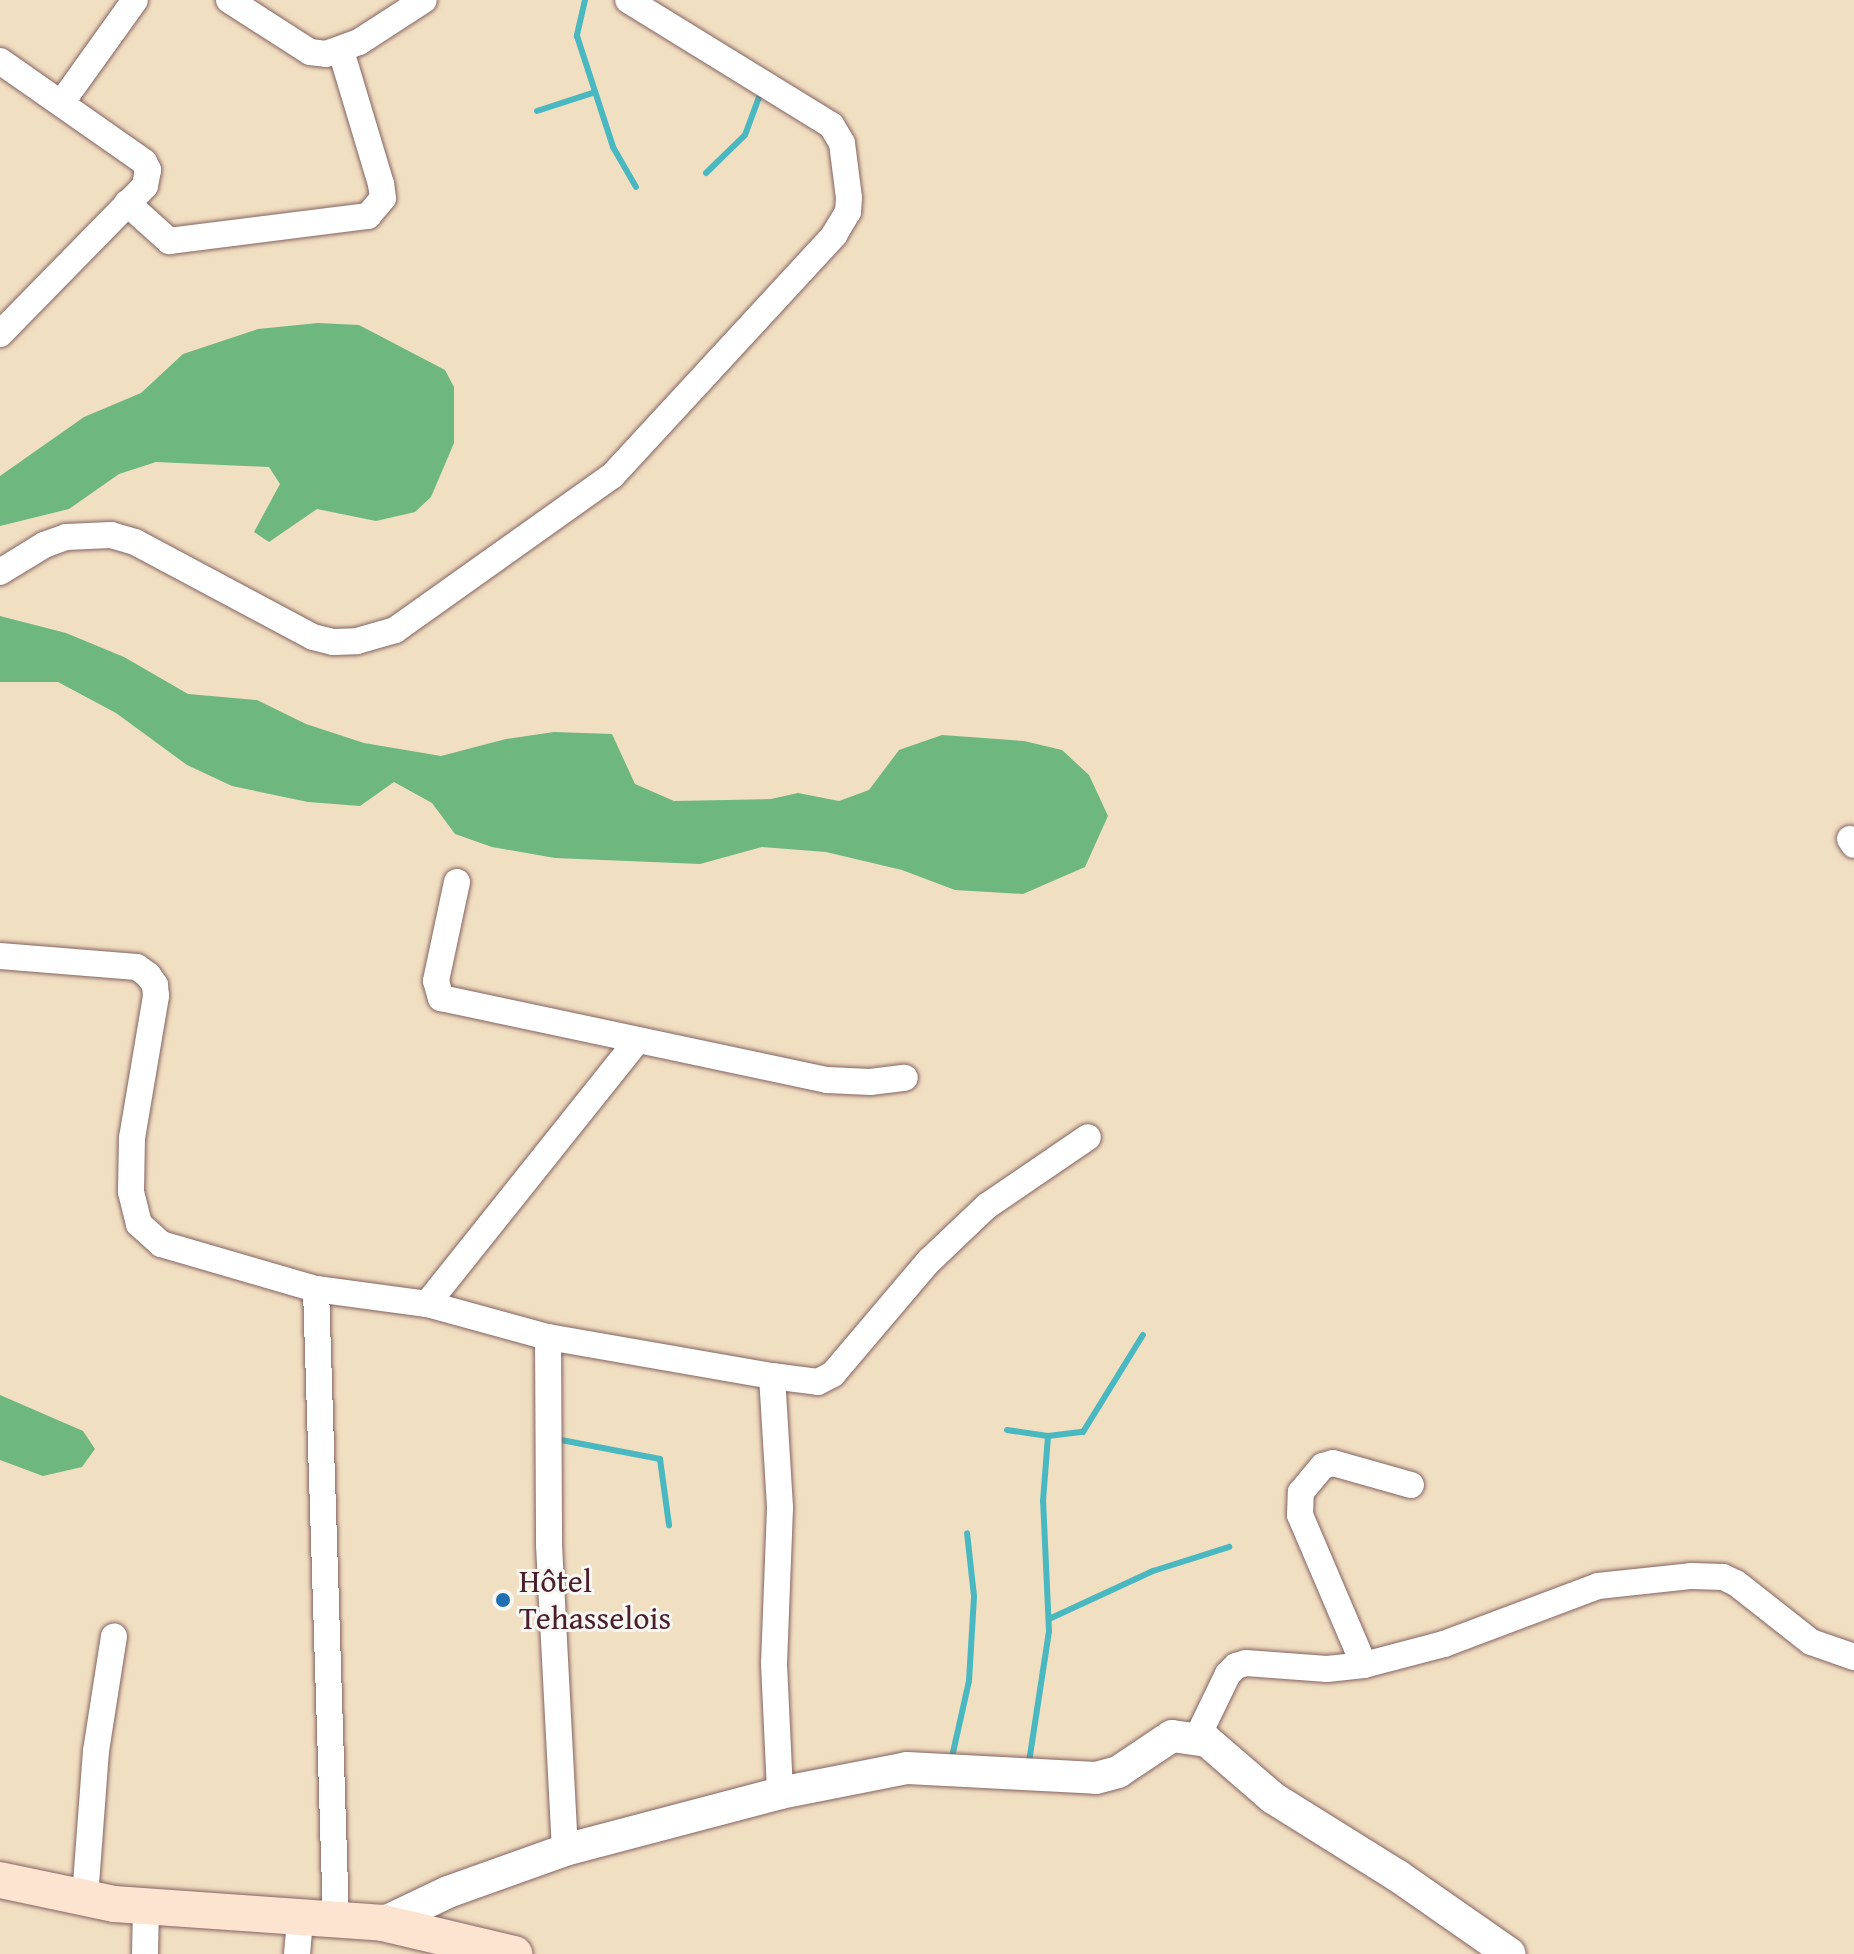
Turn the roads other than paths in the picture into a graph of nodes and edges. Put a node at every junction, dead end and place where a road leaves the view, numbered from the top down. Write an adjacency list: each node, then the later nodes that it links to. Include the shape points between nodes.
1 (135, 0): 7 (street)
2 (229, 0): 5 (street, via 310,52)
3 (424, 0): 5 (street)
4 (628, 0): 10 (street, via 831,125 842,143 849,198 848,212 834,235 612,476 395,630 357,641 313,637 135,542 111,535 66,537)
5 (341, 51): 8 (street, via 381,184 383,198 368,216 169,241)
6 (0, 61): 7 (street)
7 (62, 102): 8 (street, via 144,162 145,186)
8 (127, 203): 9 (street)
9 (0, 334)
10 (0, 572)
11 (457, 882): 13 (street, via 436,981 441,998)
12 (0, 956): 16 (street, via 137,967 148,975 156,996 132,1138 131,1192 139,1224 161,1244)
13 (637, 1041): 14 (street, via 827,1080); 17 (street)
14 (905, 1078)
15 (1088, 1137): 19 (street, via 987,1206 929,1261 833,1374 818,1382)
16 (316, 1289): 17 (street); 31 (street)
17 (427, 1304): 18 (street)
18 (548, 1337): 19 (street); 26 (street, via 549,1545)
19 (772, 1376): 25 (street, via 780,1508 774,1664)
20 (1411, 1485): 23 (street, via 1333,1463 1323,1466 1301,1492 1300,1515)
21 (114, 1636): 28 (street, via 96,1751)
22 (1854, 1657): 23 (street, via 1811,1642 1736,1583 1709,1576 1591,1588 1444,1644)
23 (1364, 1665): 24 (street, via 1236,1666)
24 (1197, 1738): 25 (street, via 1172,1736 1118,1772 1096,1778 907,1768); 36 (street, via 1273,1798)
25 (780, 1793): 26 (street)
26 (565, 1850): 32 (street, via 448,1892)
27 (0, 1880): 28 (main road)
28 (85, 1897): 29 (main road)
29 (146, 1906): 30 (main road); 33 (street)
30 (300, 1916): 31 (main road); 34 (street)
31 (336, 1919): 32 (main road)
32 (383, 1923): 35 (main road)
33 (145, 1954)
34 (297, 1954)
35 (514, 1954)
36 (1510, 1954)

